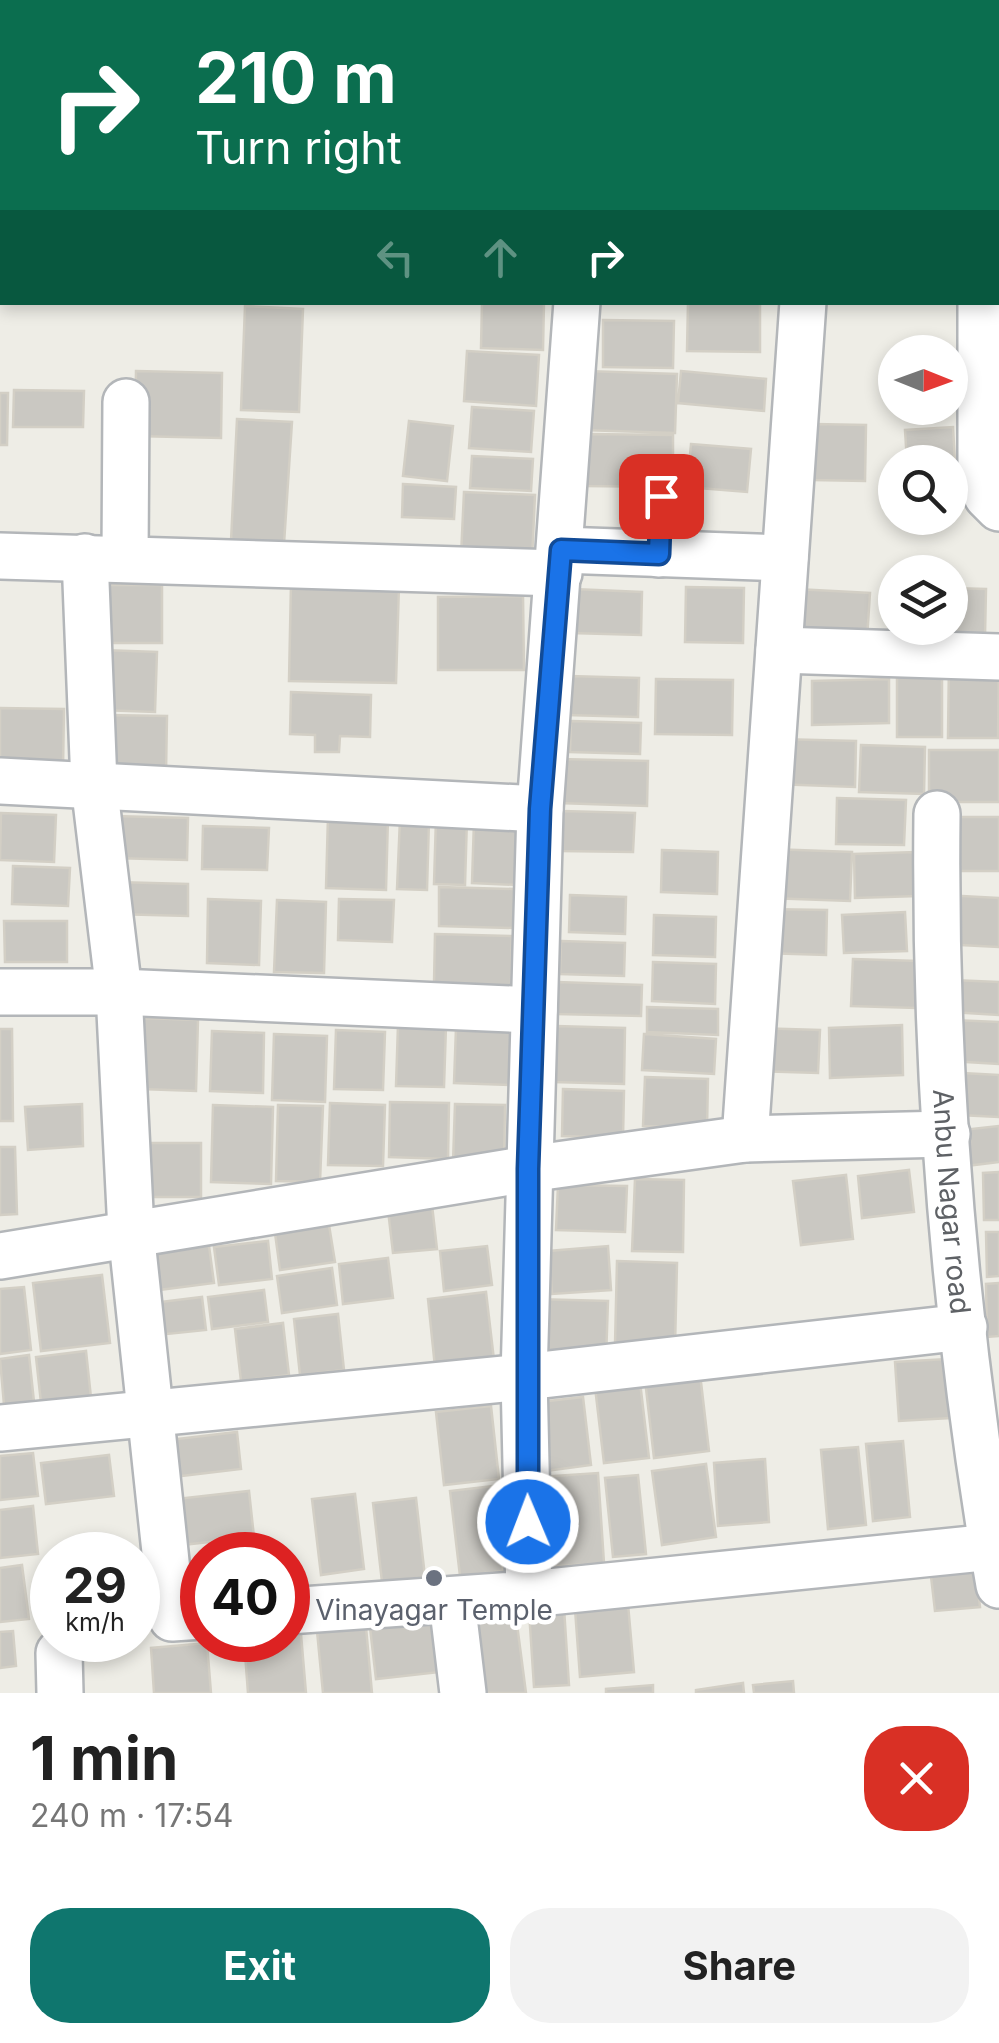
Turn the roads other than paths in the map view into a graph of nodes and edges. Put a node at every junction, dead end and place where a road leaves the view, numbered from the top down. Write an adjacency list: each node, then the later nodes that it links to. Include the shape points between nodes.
1 (577, 305): 11 (street)
2 (803, 305): 10 (street)
3 (981, 305): 6 (street, via 981,480)
4 (126, 402): 9 (street)
5 (661, 496): 7 (street)
6 (999, 508)
7 (659, 554): 10 (street); 11 (street)
8 (0, 556): 9 (street)
9 (105, 558): 11 (street); 15 (street)
10 (785, 558): 12 (street)
11 (560, 562): 16 (street)
12 (779, 650): 13 (street); 22 (street)
13 (999, 657)
14 (0, 781): 15 (street)
15 (94, 784): 16 (street); 19 (street)
16 (540, 809): 20 (street)
17 (937, 814): 21 (street, Anbu Nagar road, via 935,953)
18 (0, 992): 19 (street)
19 (118, 992): 20 (street); 24 (street)
20 (534, 1010): 23 (street)
21 (947, 1134): 22 (street); 26 (street, Anbu Nagar road)
22 (745, 1139): 23 (street)
23 (528, 1169): 24 (street); 27 (street)
24 (130, 1231): 25 (street); 28 (street)
25 (0, 1256)
26 (964, 1327): 27 (street); 30 (street, Anbu Nagar road)
27 (524, 1377): 28 (street); 31 (street)
28 (150, 1415): 29 (street); 34 (street, via 172,1618)
29 (0, 1428)
30 (996, 1566): 31 (street)
31 (529, 1594): 32 (street)
32 (452, 1601): 33 (street); 35 (street)
33 (310, 1610)
34 (180, 1617)
35 (463, 1693)

